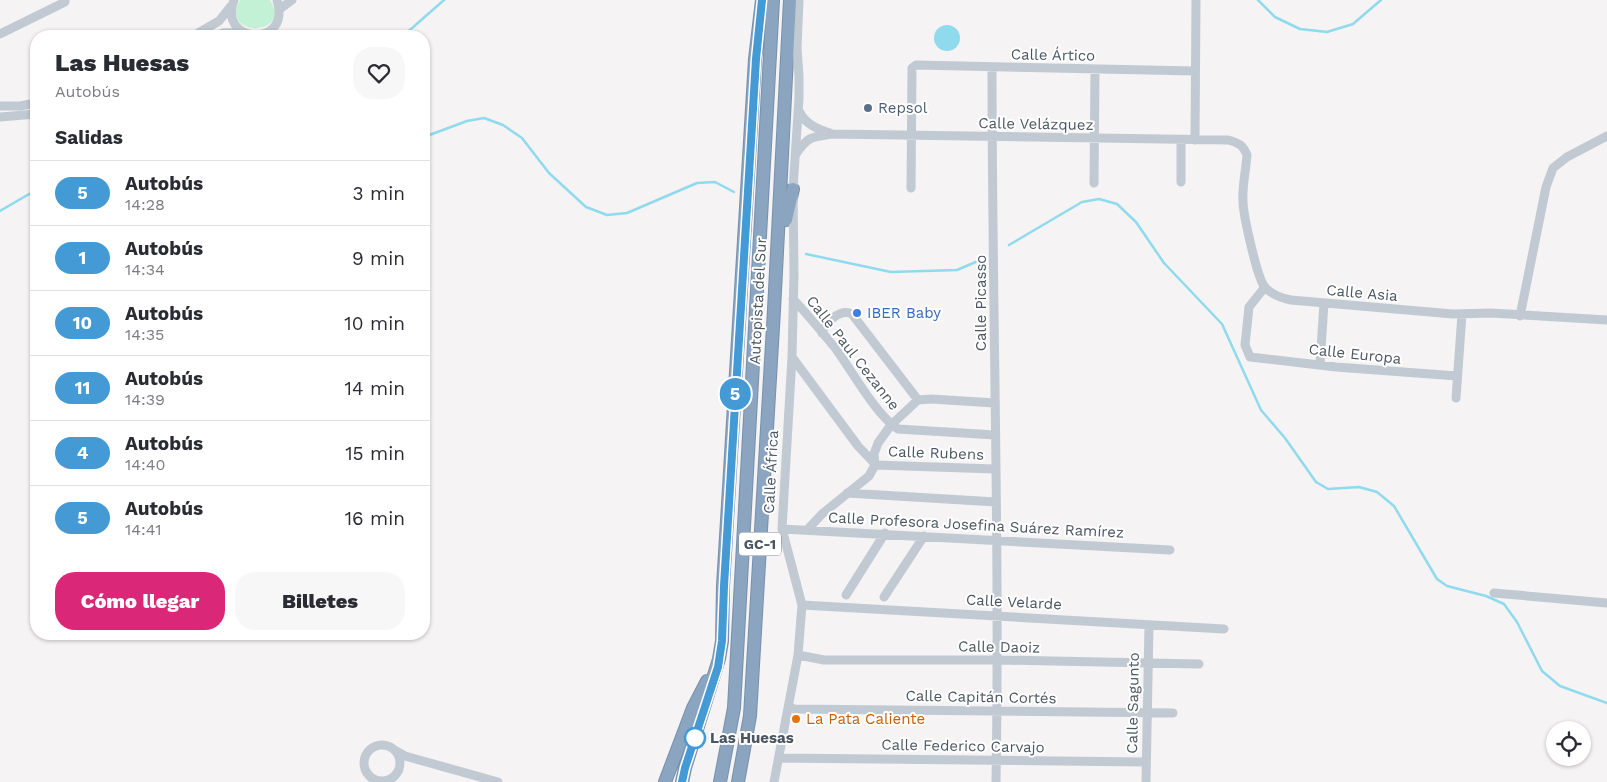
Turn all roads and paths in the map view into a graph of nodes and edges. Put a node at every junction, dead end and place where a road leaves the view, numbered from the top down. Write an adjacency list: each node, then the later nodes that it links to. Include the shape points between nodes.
1 (65, 0): 13 (street)
2 (292, 0): 9 (street)
3 (762, 0): 72 (highway, via 755,68)
4 (773, 0): 90 (highway, Autopista del Sur / GC-1, via 734,708)
5 (790, 0): 39 (highway, Autopista del Sur / GC-1)
6 (799, 0): 14 (street, Calle África)
7 (1196, 0): 16 (street)
8 (233, 3): 10 (street, via 219,21); 11 (street, via 231,16)
9 (278, 5): 12 (street, via 276,24)
10 (203, 30)
11 (240, 30)
12 (271, 30)
13 (0, 34)
14 (797, 48): 20 (street, Calle África); 35 (highway)
15 (992, 67): 17 (street, Calle Ártico); 24 (street, Calle Ártico, via 916,65 912,68); 26 (street, Calle Picasso)
16 (1195, 68): 17 (street, Calle Ártico); 29 (street)
17 (1095, 70): 27 (street)
18 (30, 104): 19 (street)
19 (0, 106)
20 (799, 111): 23 (street, Calle Velázquez, via 810,124); 30 (street, Calle África)
21 (30, 114): 22 (street)
22 (0, 117)
23 (832, 134): 24 (street, Calle Velázquez); 30 (street, Calle Velázquez, via 804,142)
24 (911, 136): 26 (street, Calle Velázquez); 33 (street)
25 (1607, 136): 41 (street, via 1553,168 1546,187)
26 (992, 137): 27 (street, Calle Velázquez); 51 (street, Calle Picasso)
27 (1094, 139): 28 (street, Calle Velázquez); 32 (street)
28 (1181, 140): 29 (street, Calle Velázquez); 31 (street)
29 (1195, 140): 36 (street, Calle Velázquez, via 1239,143 1247,155 1242,200 1259,276)
30 (796, 154): 34 (street, Calle África)
31 (1180, 182)
32 (1094, 183)
33 (911, 188)
34 (793, 189): 35 (highway); 37 (street, Calle África)
35 (786, 220): 39 (highway, via 781,277)
36 (1265, 287): 38 (street, Calle Asia, via 1281,298); 47 (street, Calle Europa, via 1249,307 1245,345 1250,357)
37 (793, 299): 42 (street, Calle Paul Cezanne); 46 (street, Calle África)
38 (1324, 303): 40 (street, Calle Asia); 47 (street)
39 (774, 310): 91 (highway, Autopista del Sur / GC-1, via 750,716)
40 (1462, 314): 41 (street, Calle Asia); 48 (street)
41 (1520, 316): 43 (street, Calle Asia)
42 (810, 318): 44 (street); 45 (street, Calle Paul Cezanne)
43 (1607, 320)
44 (829, 321): 45 (street); 50 (street, via 841,313 852,314)
45 (822, 333): 52 (street, Calle Paul Cezanne)
46 (792, 357): 54 (street); 58 (street, Calle África)
47 (1320, 364): 48 (street, Calle Europa)
48 (1457, 376): 49 (street)
49 (1456, 398)
50 (918, 400): 51 (street); 52 (street)
51 (995, 403): 53 (street, Calle Picasso)
52 (891, 425): 53 (street, via 898,429); 54 (street, via 878,443)
53 (995, 435): 55 (street, Calle Picasso)
54 (875, 465): 55 (street, Calle Rubens); 56 (street, via 869,476)
55 (995, 469): 57 (street, Calle Picasso)
56 (847, 493): 57 (street); 59 (street)
57 (996, 502): 62 (street, Calle Picasso)
58 (782, 529): 59 (street, Calle Profesora Josefina Suárez Ramírez); 68 (street, Calle África)
59 (807, 530): 60 (street, Calle Profesora Josefina Suárez Ramírez)
60 (885, 534): 61 (street, Calle Profesora Josefina Suárez Ramírez); 65 (street)
61 (924, 536): 62 (street, Calle Profesora Josefina Suárez Ramírez); 66 (street)
62 (997, 540): 63 (street, Calle Profesora Josefina Suárez Ramírez); 69 (street, Calle Picasso)
63 (1170, 550)
64 (1494, 593): 67 (street)
65 (846, 595)
66 (884, 597)
67 (1607, 603)
68 (802, 605): 69 (street, Calle Velarde); 73 (street, Calle África)
69 (998, 615): 70 (street, Calle Velarde); 74 (street, Calle Picasso)
70 (1149, 624): 71 (street, Calle Velarde); 75 (street, Calle Sagunto)
71 (1224, 628)
72 (722, 641): 88 (highway); 89 (highway, via 718,667)
73 (798, 655): 74 (street, Calle Daoiz, via 824,660); 77 (street, Calle África)
74 (998, 660): 75 (street, Calle Daoiz); 78 (street, Calle Picasso)
75 (1148, 663): 76 (street, Calle Daoiz); 79 (street, Calle Sagunto)
76 (1199, 664)
77 (789, 706): 78 (street, Calle Capitán Cortés, via 794,709); 82 (street, Calle África)
78 (997, 711): 79 (street, Calle Capitán Cortés); 83 (street, Calle Picasso)
79 (1147, 712): 80 (street, Calle Capitán Cortés); 84 (street, Calle Sagunto)
80 (1174, 712)
81 (396, 751): 85 (street, via 400,756 400,768); 85 (street, via 386,745 374,747 364,761 371,777); 87 (street)
82 (779, 758): 83 (street, Calle Federico Carvajo); 92 (street, Calle África)
83 (996, 761): 84 (street, Calle Federico Carvajo); 93 (street, Calle Picasso)
84 (1146, 762): 94 (street, Calle Sagunto)
85 (388, 781): 86 (street)
86 (398, 782)
87 (498, 782)
88 (665, 782)
89 (682, 782)
90 (720, 782)
91 (738, 782)
92 (774, 782)
93 (996, 782)
94 (1146, 782)

